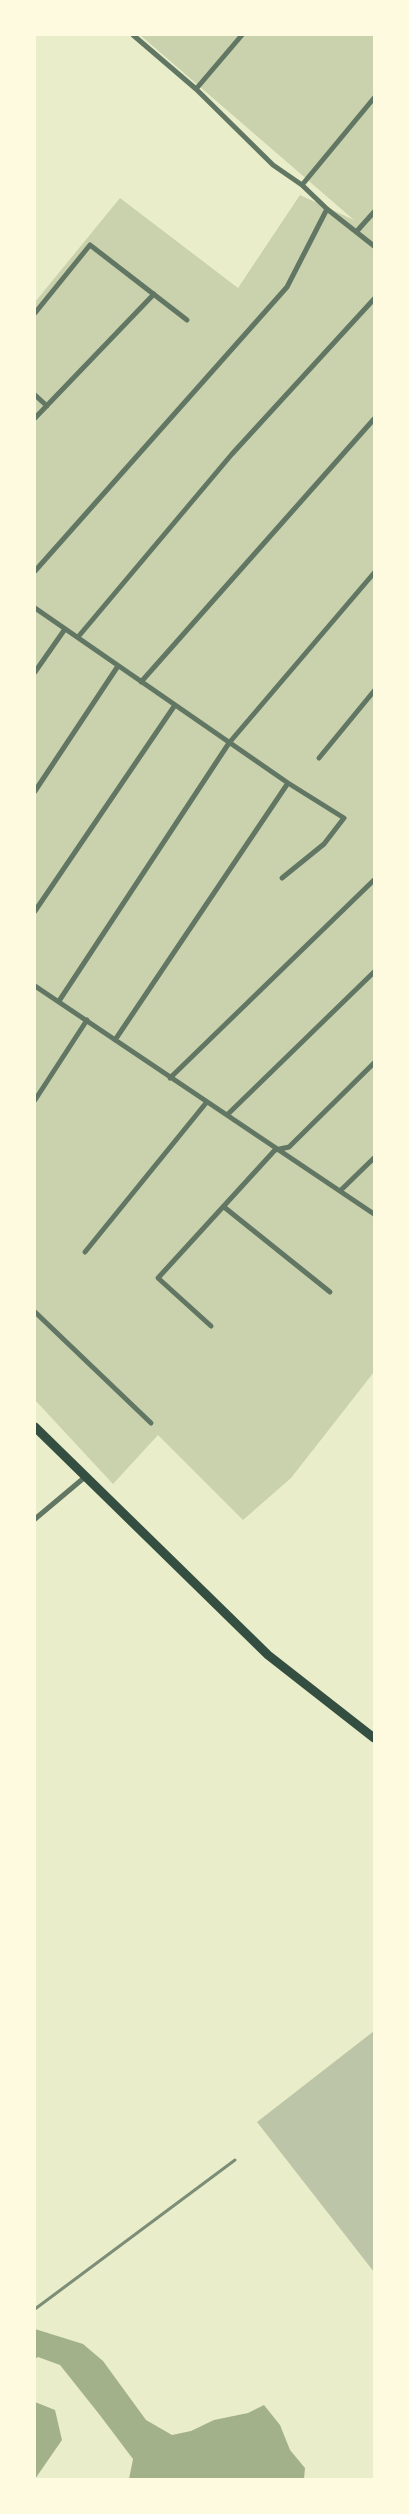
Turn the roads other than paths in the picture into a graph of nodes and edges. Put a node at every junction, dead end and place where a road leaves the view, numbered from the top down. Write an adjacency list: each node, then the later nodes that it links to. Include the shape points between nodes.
1 (133, 35): 3 (street)
2 (242, 35): 3 (street)
3 (196, 89): 5 (street, via 273,165)
4 (374, 98): 5 (street)
5 (302, 185): 6 (street)
6 (327, 209): 8 (street); 18 (street, via 287,287)
7 (374, 212): 8 (street)
8 (357, 231): 9 (street)
9 (374, 246)
10 (154, 294): 12 (street, via 90,245); 13 (street); 15 (street)
11 (374, 300): 22 (street, via 232,454)
12 (35, 313)
13 (187, 320)
14 (35, 395): 15 (street)
15 (47, 406): 16 (street)
16 (35, 418)
17 (374, 419): 25 (street)
18 (35, 571)
19 (374, 573): 28 (street)
20 (35, 608): 21 (street)
21 (65, 628): 22 (street); 24 (street)
22 (78, 637): 23 (street)
23 (118, 666): 25 (street); 31 (street)
24 (35, 672)
25 (141, 682): 27 (street)
26 (374, 691): 29 (street)
27 (174, 705): 28 (street); 34 (street)
28 (229, 743): 30 (street); 37 (street)
29 (319, 758)
30 (288, 784): 32 (street, via 344,818 324,844); 39 (street)
31 (35, 791)
32 (282, 878)
33 (374, 880): 41 (street)
34 (35, 911)
35 (374, 972): 44 (street)
36 (35, 986): 37 (street)
37 (59, 1002): 38 (street)
38 (87, 1020): 39 (street); 42 (street)
39 (115, 1040): 41 (street)
40 (374, 1063): 45 (street, via 289,1147)
41 (170, 1078): 43 (street)
42 (35, 1100)
43 (206, 1102): 44 (street); 50 (street)
44 (227, 1115): 45 (street)
45 (275, 1150): 47 (street); 48 (street)
46 (374, 1158): 47 (street)
47 (340, 1191): 49 (street)
48 (224, 1207): 51 (street); 53 (street, via 158,1278)
49 (374, 1214)
50 (85, 1252)
51 (330, 1292)
52 (35, 1312): 54 (street)
53 (211, 1326)
54 (151, 1423)
55 (35, 1427): 56 (main road)
56 (84, 1477): 57 (street); 58 (main road, via 268,1655)
57 (35, 1519)
58 (374, 1738)

